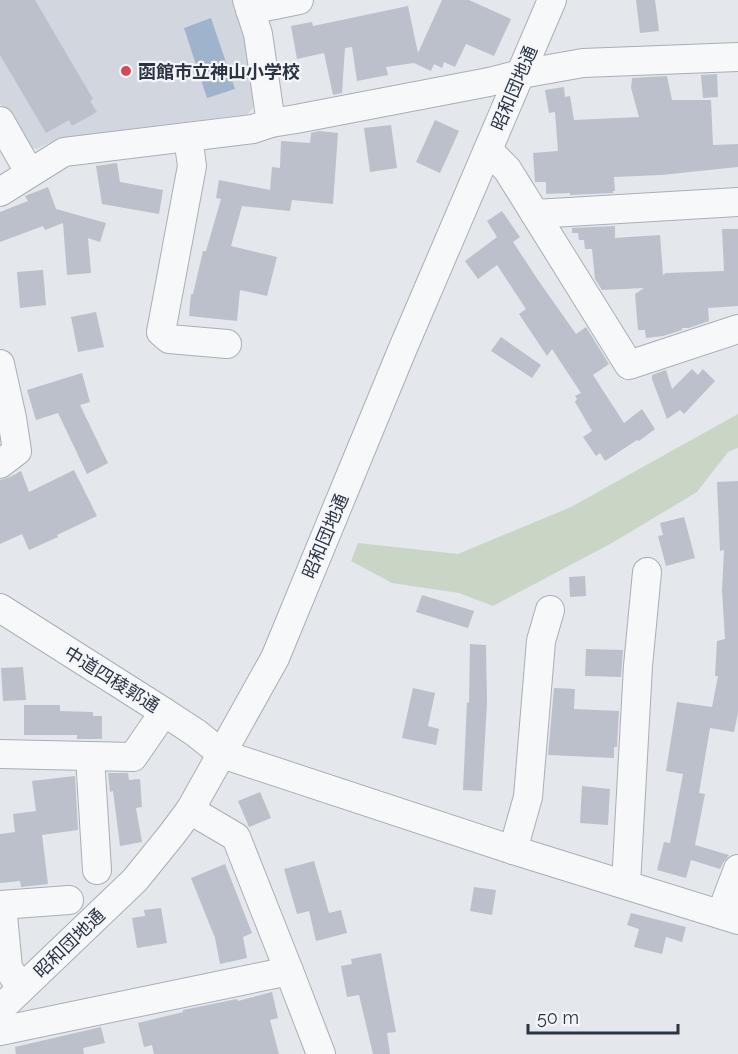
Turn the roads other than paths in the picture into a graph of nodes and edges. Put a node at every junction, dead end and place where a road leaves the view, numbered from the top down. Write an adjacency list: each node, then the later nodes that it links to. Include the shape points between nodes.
1 (299, 0): 3 (street)
2 (552, 0): 5 (street, 昭和団地通)
3 (248, 5): 7 (street, via 258,34)
4 (738, 57): 5 (street, via 583,63)
5 (521, 74): 7 (street); 9 (street, 昭和団地通)
6 (0, 121): 10 (street)
7 (271, 123): 8 (street, via 253,129)
8 (188, 136): 11 (street, via 64,152); 15 (street, via 192,166 162,332 169,339)
9 (488, 150): 13 (street, via 507,169); 23 (street, 昭和団地通, via 274,658)
10 (24, 163)
11 (0, 192)
12 (738, 202): 13 (street)
13 (535, 214): 14 (street, via 629,365)
14 (738, 329)
15 (227, 344)
16 (0, 364): 17 (street, via 18,451)
17 (0, 464)
18 (647, 572): 29 (street)
19 (0, 608): 21 (street, 中道四稜郭通)
20 (550, 610): 26 (street, via 541,641 528,798)
21 (164, 712): 23 (street, 中道四稜郭通); 24 (street, via 134,757)
22 (0, 754): 24 (street)
23 (222, 754): 25 (street, 昭和団地通); 26 (street)
24 (90, 757): 28 (street)
25 (190, 810): 33 (street, via 236,837); 34 (street, 昭和団地通, via 135,880)
26 (513, 850): 29 (street)
27 (738, 869): 32 (street)
28 (97, 870)
29 (626, 884): 32 (street)
30 (69, 900): 31 (street)
31 (1, 905): 34 (street, via 8,968)
32 (729, 917)
33 (290, 971): 36 (street); 37 (street)
34 (21, 988): 35 (street, 昭和団地通)
35 (0, 1009)
36 (0, 1031)
37 (321, 1054)

